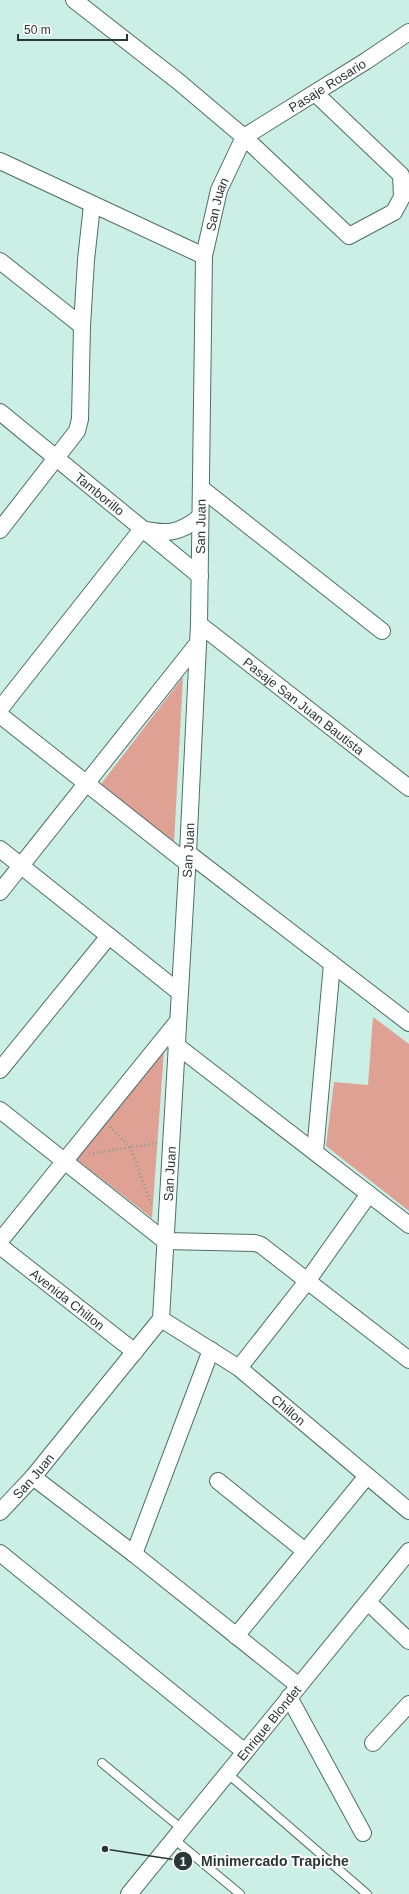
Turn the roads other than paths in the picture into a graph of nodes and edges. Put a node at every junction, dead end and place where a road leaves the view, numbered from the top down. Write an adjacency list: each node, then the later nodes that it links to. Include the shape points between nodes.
1 (74, 0): 4 (street, via 179,82)
2 (409, 32): 3 (street, Pasaje Rosario)
3 (314, 93): 4 (street, Pasaje Rosario); 4 (street, via 401,175 402,197 394,212 349,236)
4 (244, 137): 7 (street, San Juan, via 219,190)
5 (0, 161): 6 (street)
6 (92, 205): 7 (street); 9 (street)
7 (204, 256): 12 (street, San Juan)
8 (0, 261): 9 (street)
9 (82, 326): 11 (street, via 80,419 77,431)
10 (0, 412): 11 (street, Tamborillo)
11 (57, 459): 14 (street, Tamborillo); 15 (street)
12 (201, 488): 13 (street, San Juan); 18 (street)
13 (200, 517): 14 (street, via 188,527 172,532 159,533); 16 (street, San Juan)
14 (142, 529): 16 (street, Tamborillo); 20 (street)
15 (0, 530)
16 (200, 576): 17 (street, San Juan)
17 (199, 624): 19 (street, San Juan); 23 (street, Pasaje San Juan Bautista)
18 (382, 631)
19 (198, 643): 22 (street); 25 (street, San Juan)
20 (0, 709)
21 (0, 715): 22 (street)
22 (86, 783): 25 (street); 26 (street)
23 (409, 788)
24 (0, 849): 26 (street)
25 (188, 858): 29 (street); 30 (street, San Juan)
26 (21, 866): 27 (street); 28 (street)
27 (0, 892)
28 (109, 936): 30 (street); 34 (street)
29 (332, 964): 32 (street); 36 (street)
30 (179, 992): 31 (street, San Juan)
31 (178, 1021): 33 (street, San Juan); 37 (street)
32 (409, 1023)
33 (176, 1045): 36 (street); 41 (street, San Juan)
34 (0, 1070)
35 (0, 1110): 37 (street)
36 (315, 1152): 38 (street)
37 (64, 1161): 40 (street); 41 (street)
38 (369, 1194): 39 (street); 43 (street)
39 (409, 1225)
40 (0, 1241)
41 (165, 1241): 43 (street, via 261,1244); 44 (street, San Juan)
42 (0, 1246): 46 (street, Avenida Chillon)
43 (308, 1280): 47 (street); 48 (street)
44 (161, 1319): 45 (street, Chillon); 46 (street, San Juan)
45 (211, 1350): 48 (street, Chillon); 57 (street)
46 (135, 1352): 50 (street, San Juan)
47 (409, 1360)
48 (239, 1368): 49 (street, Chillon)
49 (367, 1476): 52 (street, Chillon); 54 (street)
50 (32, 1477): 53 (street, San Juan); 57 (street)
51 (218, 1481): 54 (street)
52 (409, 1511)
53 (0, 1512)
54 (305, 1551): 59 (street)
55 (409, 1551): 58 (street, Enrique Blondet)
56 (0, 1553): 64 (street)
57 (134, 1554): 59 (street)
58 (368, 1602): 60 (street); 61 (street, Enrique Blondet)
59 (236, 1636): 61 (street)
60 (409, 1641)
61 (294, 1692): 64 (street, Enrique Blondet); 67 (street)
62 (409, 1704): 63 (street)
63 (373, 1743)
64 (245, 1752): 66 (street, Enrique Blondet)
65 (102, 1763): 68 (lane)
66 (227, 1774): 68 (street, Enrique Blondet); 71 (lane)
67 (363, 1833)
68 (178, 1834): 69 (street, Enrique Blondet); 70 (lane)
69 (129, 1894)
70 (240, 1894)
71 (367, 1894)

